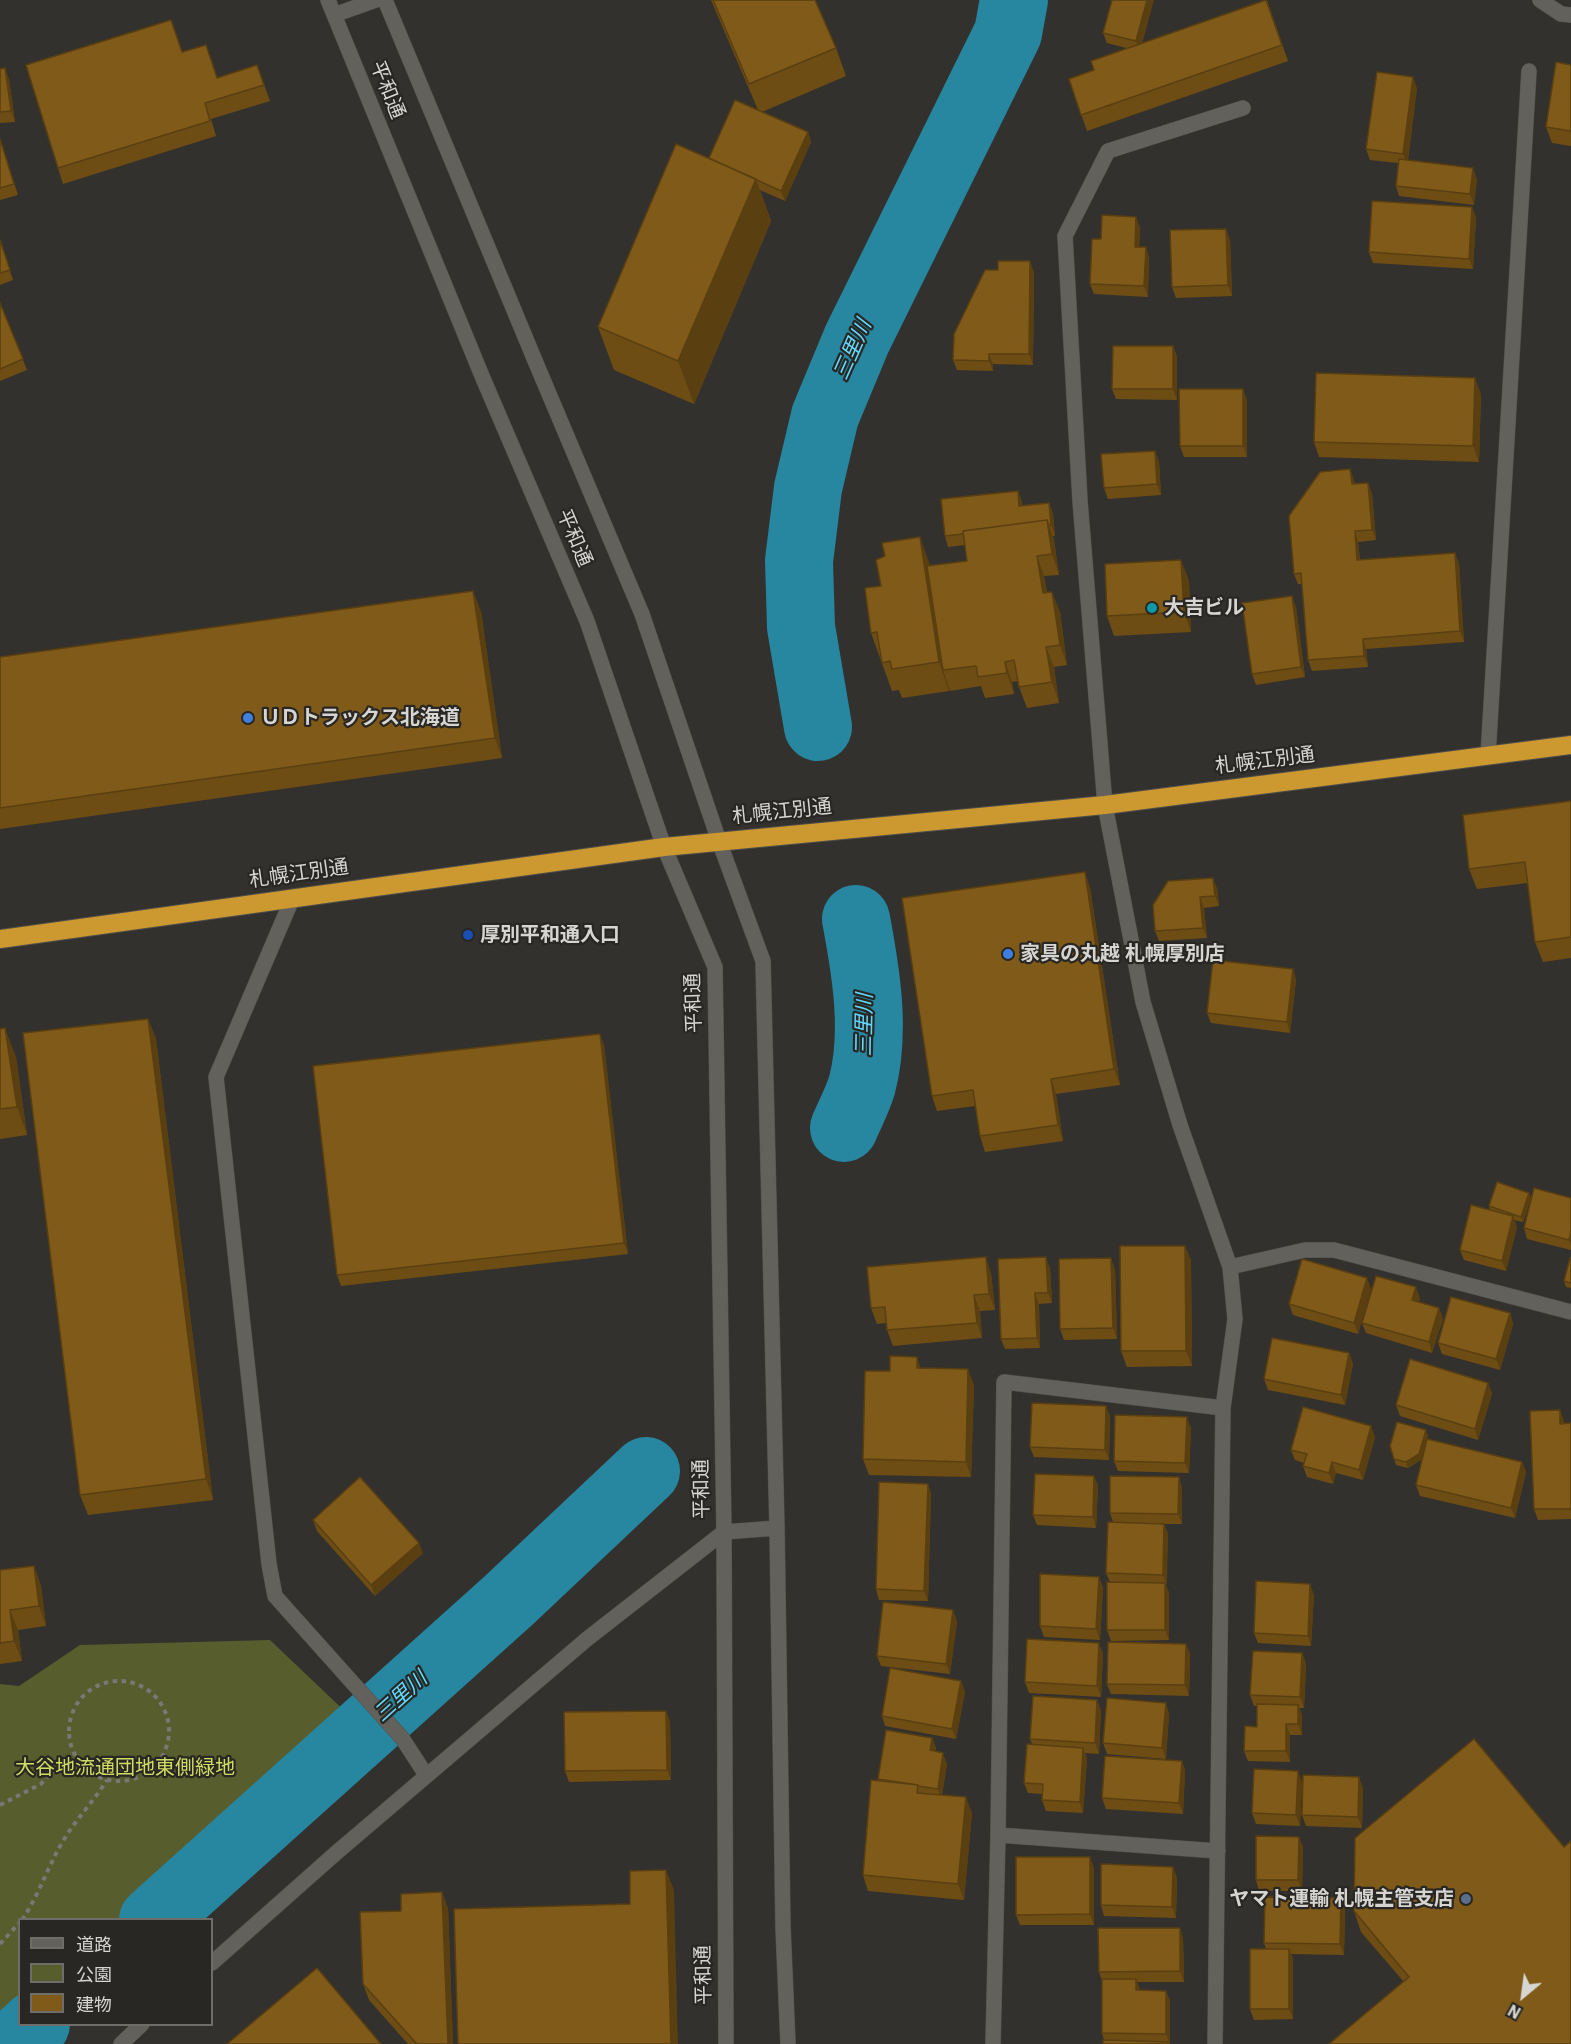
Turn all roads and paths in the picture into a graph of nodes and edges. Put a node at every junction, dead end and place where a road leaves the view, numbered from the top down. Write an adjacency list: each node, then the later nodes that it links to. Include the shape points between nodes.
1 (328, 0): 5 (street, 平和通)
2 (376, 0): 5 (street)
3 (385, 0): 12 (street, 平和通, via 642,614)
4 (1540, 0): 6 (street, via 1561,14)
5 (334, 15): 13 (street, 平和通, via 587,621)
6 (1571, 15)
7 (1529, 71): 10 (street)
8 (1243, 108): 11 (street, via 1108,151 1065,236 1080,501)
9 (1571, 745): 10 (highway, 札幌江別通)
10 (1488, 756): 11 (highway, 札幌江別通)
11 (1105, 805): 12 (highway, 札幌江別通); 16 (street, via 1143,1002 1180,1125)
12 (719, 841): 13 (highway, 札幌江別通); 19 (street, 平和通, via 763,961)
13 (664, 848): 14 (highway, 札幌江別通); 20 (street, 平和通, via 715,967)
14 (294, 897): 15 (highway, 札幌江別通); 22 (street, via 216,1077 269,1564 275,1596 402,1738)
15 (0, 939)
16 (1230, 1267): 17 (street, via 1305,1250 1334,1250); 18 (street, via 1235,1319)
17 (1571, 1312)
18 (1223, 1408): 25 (street, via 1004,1382); 26 (street)
19 (777, 1528): 20 (street); 34 (street, 平和通)
20 (724, 1532): 22 (street, via 587,1639); 33 (street, 平和通)
21 (76, 1756): 23 (path, via 90,1771); 23 (path, via 69,1727 73,1712 92,1689 121,1681 150,1691 167,1716 168,1746 150,1771 137,1778); 24 (path, via 41,1784)
22 (426, 1775): 30 (street)
23 (107, 1780): 27 (path, via 65,1838 42,1888)
24 (0, 1805)
25 (998, 1835): 26 (street); 35 (street)
26 (1218, 1851): 36 (street)
27 (22, 1918)
28 (18, 1923): 29 (path)
29 (0, 1944)
30 (213, 1962)
31 (141, 2026): 32 (street)
32 (121, 2044)
33 (726, 2044)
34 (788, 2044)
35 (993, 2044)
36 (1215, 2044)

